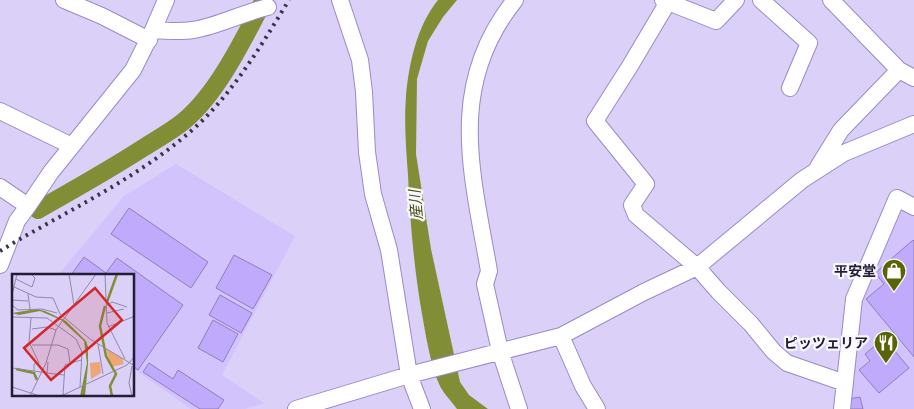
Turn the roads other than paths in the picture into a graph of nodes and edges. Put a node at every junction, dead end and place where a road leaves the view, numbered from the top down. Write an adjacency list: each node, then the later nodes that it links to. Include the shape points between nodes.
1 (64, 0): 10 (street)
2 (166, 0): 10 (street)
3 (340, 0): 25 (street, via 360,60 372,194 389,250)
4 (515, 0): 24 (street, via 494,29 480,60 470,117 474,180 490,271 485,284)
5 (736, 0): 8 (street, via 716,21)
6 (761, 0): 13 (street, via 809,43)
7 (831, 0): 11 (street)
8 (666, 1): 22 (street, via 596,121 646,184 632,205 636,215)
9 (262, 8): 10 (street, via 192,30)
10 (151, 35): 16 (street, via 134,70)
11 (899, 70): 12 (street); 17 (street, via 841,130)
12 (914, 78)
13 (790, 88)
14 (0, 111): 16 (street)
15 (914, 124): 17 (street, via 844,153)
16 (72, 146): 19 (street)
17 (815, 172): 22 (street)
18 (0, 187): 19 (street)
19 (28, 206): 21 (street, via 18,221)
20 (914, 207): 26 (street, via 897,198 854,299)
21 (0, 265)
22 (697, 267): 23 (street); 26 (street, via 787,363)
23 (561, 336): 24 (street); 30 (street)
24 (496, 352): 25 (street); 29 (street)
25 (417, 373): 27 (street); 28 (street)
26 (845, 383): 31 (street)
27 (296, 409)
28 (422, 409)
29 (518, 409)
30 (597, 409)
31 (842, 409)

